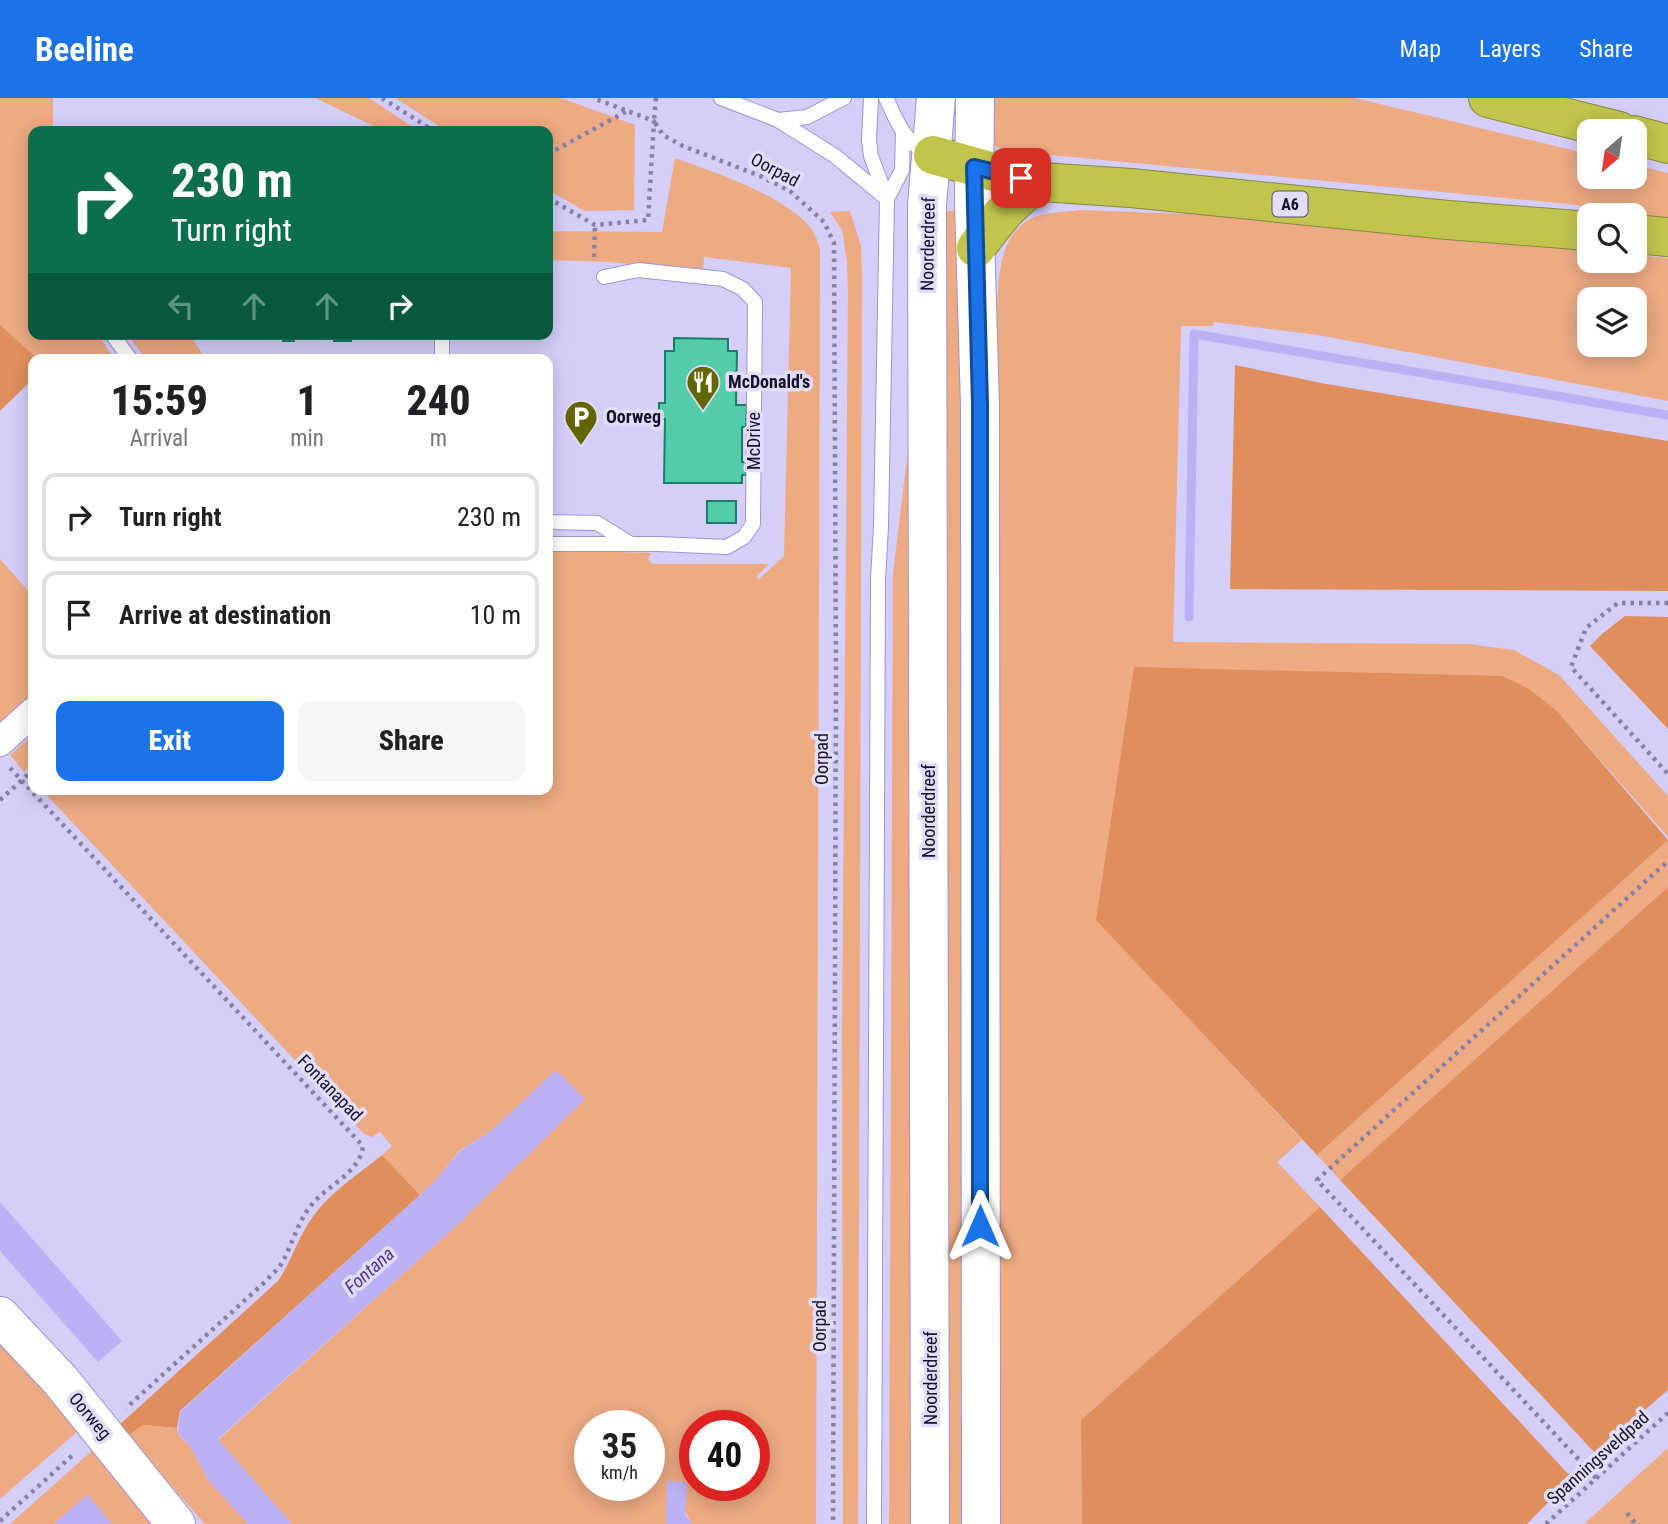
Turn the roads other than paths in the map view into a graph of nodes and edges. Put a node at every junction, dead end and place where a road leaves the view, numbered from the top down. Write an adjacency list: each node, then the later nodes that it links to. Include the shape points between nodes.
1 (721, 98): 8 (lane)
2 (844, 98): 8 (lane, via 807,117)
3 (871, 98): 15 (lane, via 871,156)
4 (886, 98): 11 (lane)
5 (936, 98): 11 (street, Noorderdreef)
6 (975, 98): 13 (street)
7 (1488, 98): 9 (highway)
8 (778, 120): 15 (lane, via 835,156)
9 (1577, 120)
10 (1647, 138): 12 (highway)
11 (918, 144): 13 (highway, A6); 15 (lane); 29 (street, Noorderdreef, via 927,205)
12 (1668, 144)
13 (974, 167): 14 (highway, A6); 19 (street)
14 (1041, 181): 16 (highway, A6); 19 (highway, via 1022,192)
15 (887, 200): 28 (lane, via 877,579)
16 (1577, 230)
17 (1647, 235): 18 (highway)
18 (1668, 237)
19 (976, 248): 30 (street)
20 (604, 277): 23 (lane, McDrive, via 638,270 723,279 743,289 755,302 753,524 744,537 727,547)
21 (553, 522): 23 (lane, via 597,523)
22 (553, 544): 23 (lane, McDrive)
23 (632, 544)
24 (28, 719): 25 (street)
25 (4, 753)
26 (0, 1316): 27 (street, Oorweg, via 61,1381)
27 (177, 1523)
28 (874, 1524)
29 (930, 1524)
30 (981, 1524)

